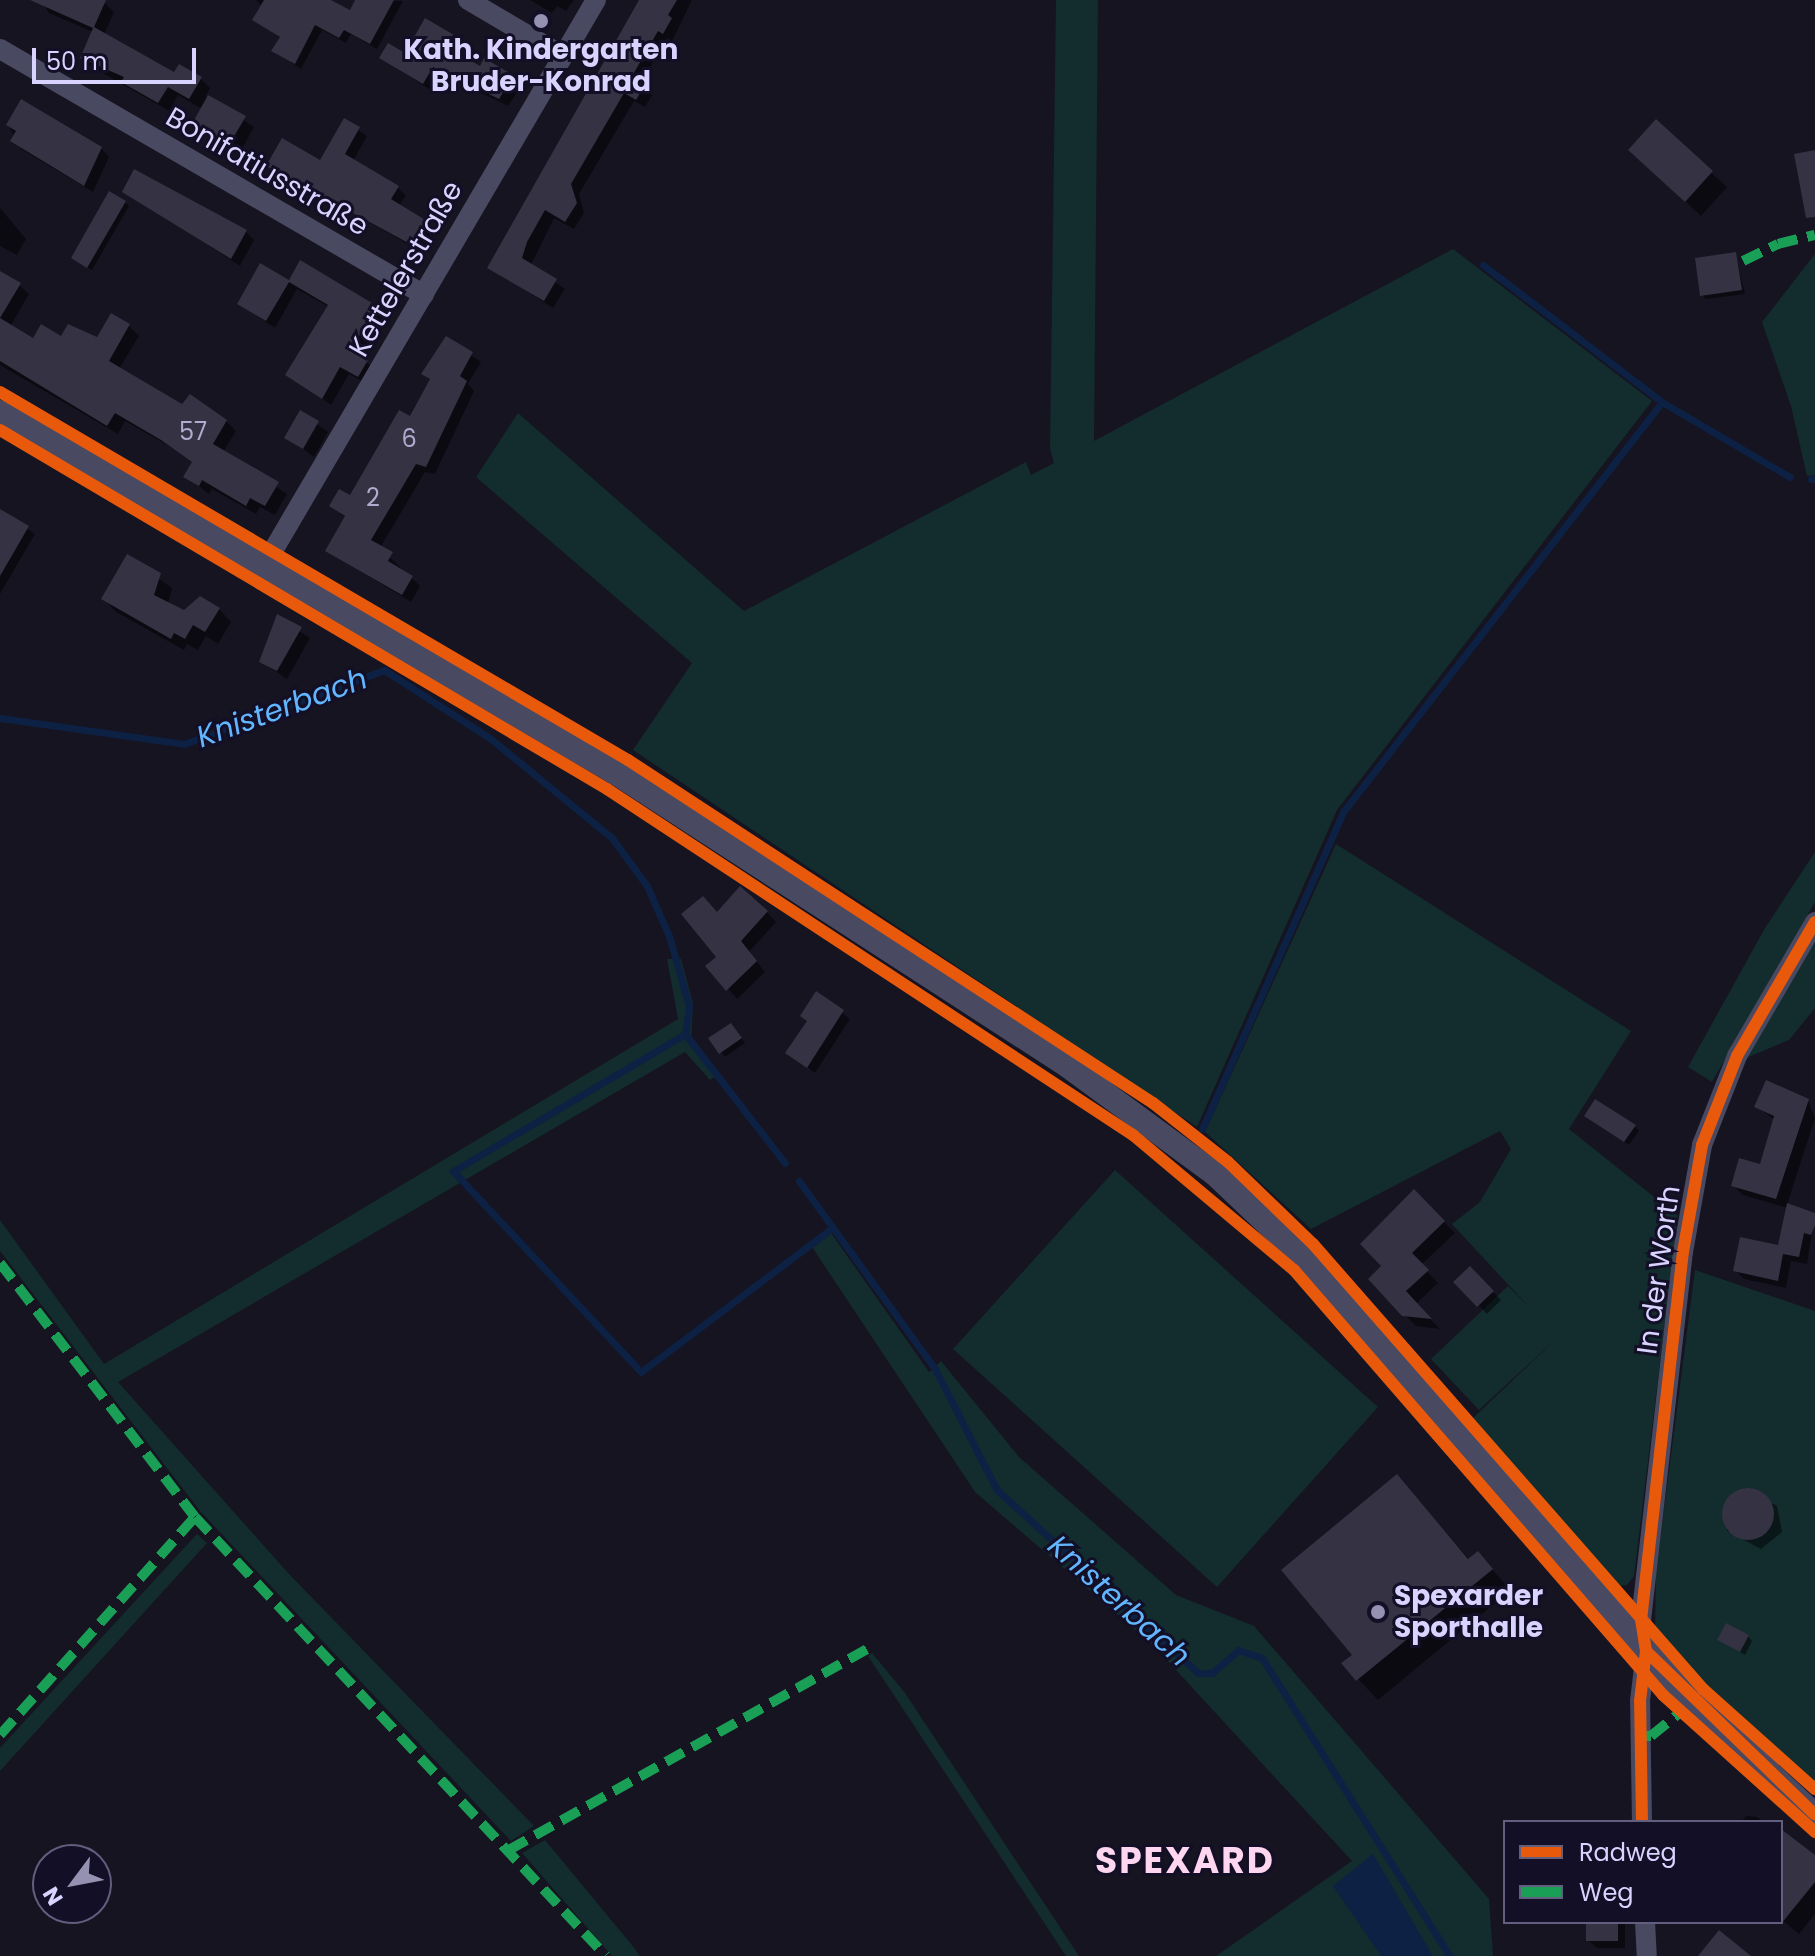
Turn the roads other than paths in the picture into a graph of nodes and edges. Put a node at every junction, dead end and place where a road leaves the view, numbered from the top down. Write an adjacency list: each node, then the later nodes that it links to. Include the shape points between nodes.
1 (468, 0): 4 (street)
2 (596, 0): 4 (street, Kettelerstraße)
3 (0, 49): 5 (street, Bonifatiusstraße)
4 (563, 56): 5 (street, Kettelerstraße)
5 (424, 295): 7 (street, Kettelerstraße)
6 (0, 412): 7 (street)
7 (264, 566): 9 (street, via 619,775 1068,1066 1215,1174 1316,1270)
8 (1815, 922): 9 (street, In der Worth, via 1737,1056 1702,1145 1652,1516 1641,1620)
9 (1646, 1651): 10 (street); 11 (street, In der Worth, via 1640,1701)
10 (1815, 1815)
11 (1642, 1820)
12 (1645, 1924): 13 (street)
13 (1647, 1956)

